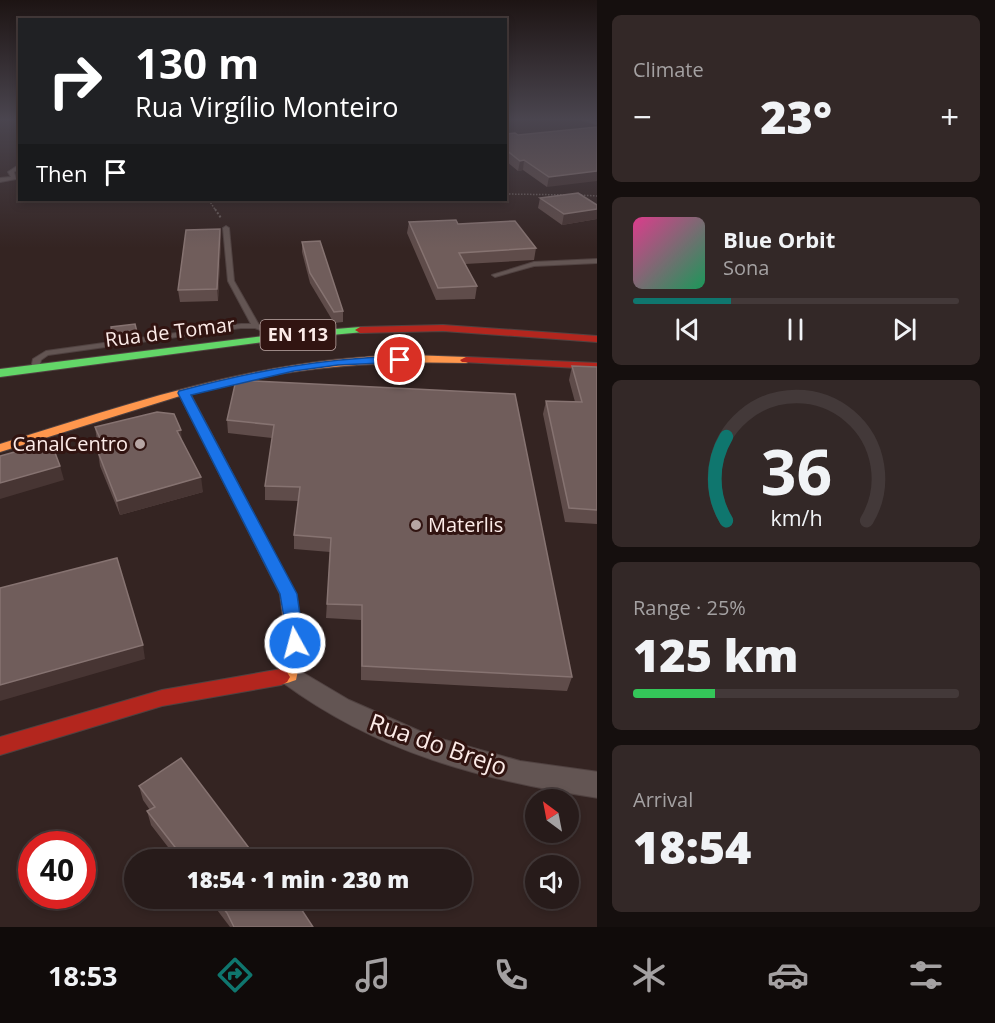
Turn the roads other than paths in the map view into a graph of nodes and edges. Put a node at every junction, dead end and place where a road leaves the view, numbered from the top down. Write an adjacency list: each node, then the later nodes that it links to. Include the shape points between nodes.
1 (18, 167): 2 (lane, via 11,172 14,178)
2 (0, 180)
3 (226, 228): 6 (lane, via 231,280)
4 (597, 261): 5 (lane, via 534,264)
5 (495, 274)
6 (256, 326): 7 (lane); 10 (lane, via 154,336 46,353 36,359)
7 (287, 336): 8 (street, Rua de Tomar / EN 113, via 414,328); 10 (street, Rua de Tomar / EN 113)
8 (597, 339)
9 (597, 366): 12 (street, via 338,362 271,372)
10 (35, 369): 11 (street, Rua de Tomar / EN 113)
11 (0, 374)
12 (184, 393): 13 (street); 14 (street, via 288,594 295,643)
13 (0, 448)
14 (290, 675): 15 (street, via 162,698); 16 (street, Rua do Brejo, via 333,705 462,758 520,773)
15 (0, 746)
16 (597, 785)

